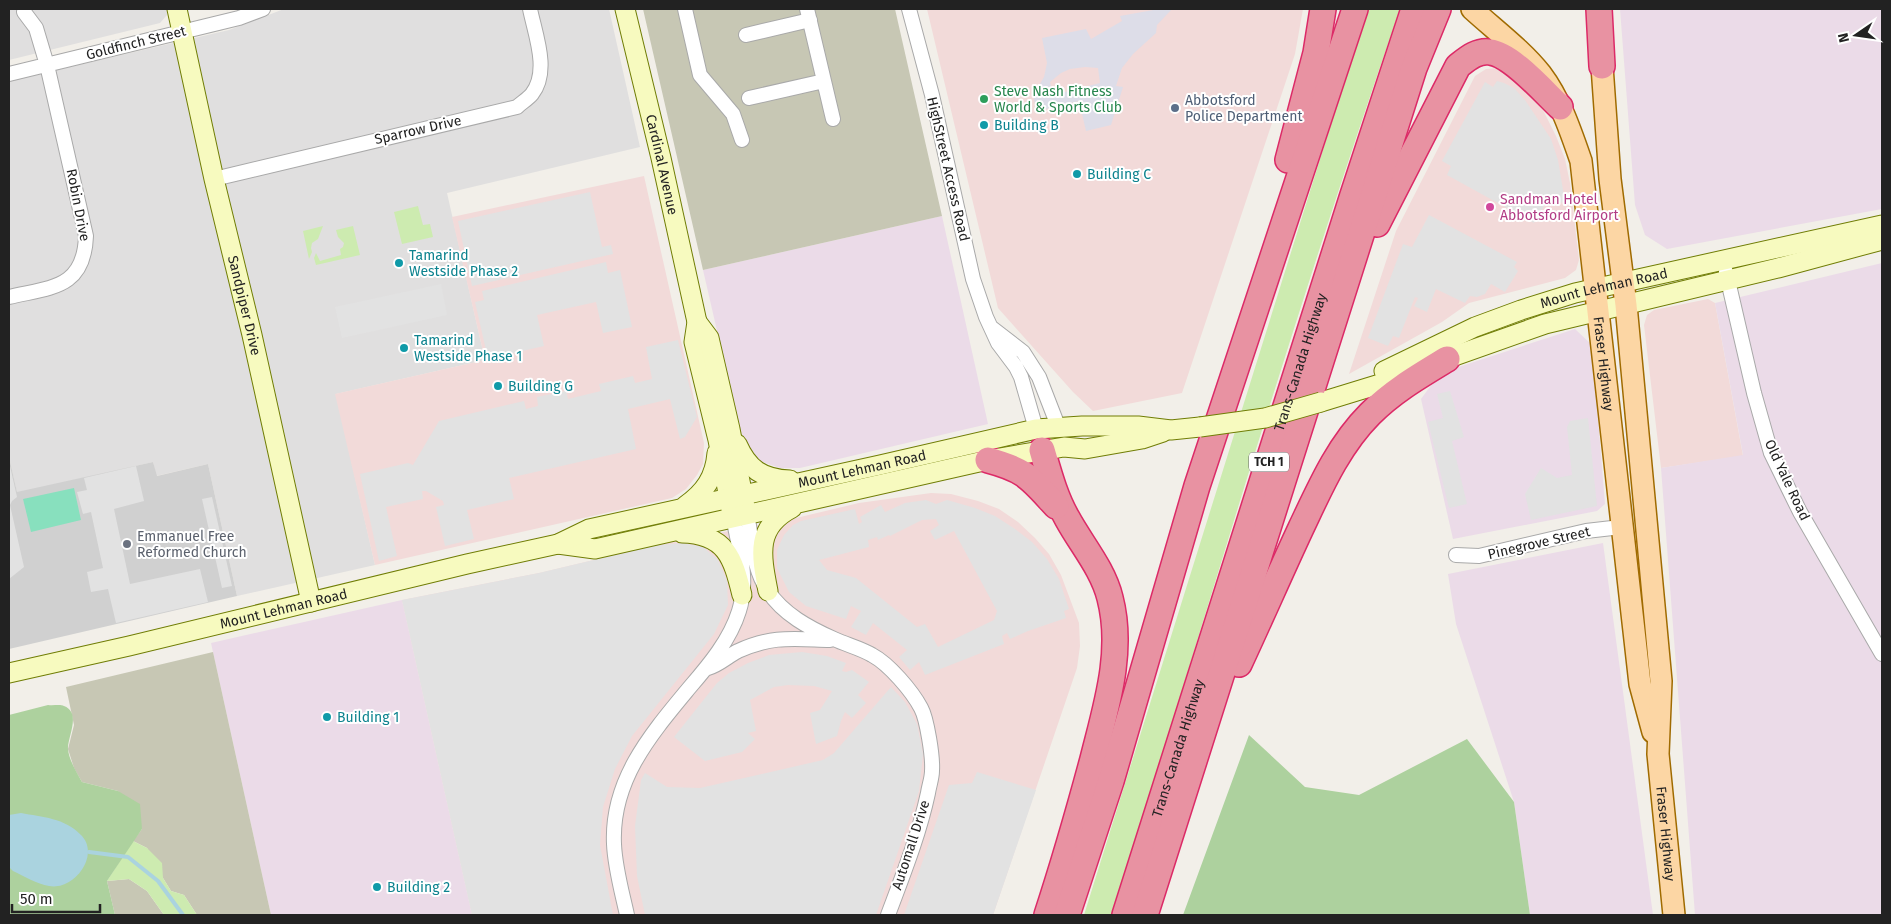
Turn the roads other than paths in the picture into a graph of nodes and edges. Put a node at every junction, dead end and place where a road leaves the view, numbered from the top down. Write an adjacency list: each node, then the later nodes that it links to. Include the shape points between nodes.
1 (177, 9): 16 (main road, Sandpiper Drive)
2 (263, 9): 16 (street, Goldfinch Street)
3 (530, 9): 26 (street, Sparrow Drive, via 540,69 531,94 516,106)
4 (625, 9): 41 (main road, Cardinal Avenue, via 697,322 694,342)
5 (685, 9): 25 (street, via 700,75 733,114)
6 (909, 9): 36 (street, HighStreet Access Road, via 932,95 973,279)
7 (1323, 9): 45 (highway, via 1316,54)
8 (1355, 9): 45 (highway)
9 (1414, 9): 68 (highway, Trans-Canada Highway / TCH 1)
10 (1438, 9): 34 (highway, via 1414,68)
11 (1472, 9): 23 (main road, Fraser Highway, via 1542,75)
12 (1594, 9): 19 (main road, Fraser Highway)
13 (1599, 9): 19 (highway)
14 (24, 12): 18 (street, Robin Drive, via 36,28)
15 (808, 15): 17 (street); 21 (street)
16 (182, 32): 18 (street, Goldfinch Street); 26 (main road, Sandpiper Drive)
17 (746, 35)
18 (47, 65): 20 (street, Goldfinch Street); 32 (street, Robin Drive, via 86,236 86,252 80,268 69,279 57,286)
19 (1602, 66): 30 (main road, Fraser Highway, via 1610,179)
20 (9, 74)
21 (824, 81): 22 (street); 24 (street)
22 (749, 98)
23 (1560, 107): 31 (main road, Fraser Highway, via 1581,161); 34 (highway, via 1511,60 1497,54 1473,55 1458,66)
24 (833, 119)
25 (742, 140)
26 (214, 179): 57 (main road, Sandpiper Drive)
27 (1882, 225): 29 (main road, Mount Lehman Road)
28 (1882, 240): 29 (main road, Mount Lehman Road)
29 (1726, 270): 30 (main road, Mount Lehman Road); 33 (main road, Mount Lehman Road); 59 (street, Old Yale Road, via 1771,453 1800,512)
30 (1623, 283): 31 (main road, Mount Lehman Road); 33 (main road, Fraser Highway)
31 (1596, 288): 35 (main road, Fraser Highway); 38 (main road, Mount Lehman Road, via 1474,327)
32 (9, 297)
33 (1626, 305): 35 (main road, Mount Lehman Road); 63 (main road, Fraser Highway, via 1661,681)
34 (1336, 312): 62 (highway)
35 (1599, 312): 37 (main road, Mount Lehman Road, via 1526,330); 51 (main road, Fraser Highway)
36 (992, 328): 39 (street, HighStreet Access Road, via 1024,352 1039,377); 42 (street, HighStreet Access Road, via 1021,377)
37 (1448, 359): 38 (main road, Mount Lehman Road); 62 (highway, via 1407,382 1382,402 1340,451 1316,495)
38 (1341, 395): 40 (main road, Mount Lehman Road, bridge, via 1265,418)
39 (1058, 426): 40 (main road, Mount Lehman Road, via 1138,426); 42 (main road)
40 (1171, 430): 42 (main road, Mount Lehman Road, via 1142,439 1085,449)
41 (724, 434): 44 (main road, via 756,471 779,480); 46 (main road, Cardinal Avenue); 48 (main road, via 709,484)
42 (1047, 442): 43 (main road, Mount Lehman Road); 44 (main road, Mount Lehman Road, via 880,465); 50 (highway, via 1054,491)
43 (988, 460): 47 (main road, Mount Lehman Road); 50 (highway, via 1027,475)
44 (803, 481): 46 (main road, Mount Lehman Road)
45 (1197, 486): 67 (highway, via 1111,780)
46 (735, 496): 48 (main road, Mount Lehman Road); 49 (main road, Cardinal Avenue)
47 (807, 500): 49 (main road, Mount Lehman Road); 55 (main road, via 780,514 766,530 763,552)
48 (682, 508): 53 (main road, Mount Lehman Road, via 590,529)
49 (740, 516): 52 (main road, Mount Lehman Road); 55 (street, Automall Drive); 56 (street, Automall Drive)
50 (1066, 517): 66 (highway, via 1105,582 1110,597 1114,665 1107,709 1073,835)
51 (1621, 527): 54 (street, Pinegrove Street, via 1586,531 1479,556); 63 (main road, Fraser Highway, via 1640,684)
52 (668, 532): 53 (main road, Mount Lehman Road, via 594,549); 56 (main road, via 696,533 720,545 730,556)
53 (558, 544): 57 (main road, Mount Lehman Road)
54 (1456, 555)
55 (768, 591): 58 (street, Automall Drive, via 793,617)
56 (742, 596): 60 (street, Automall Drive, via 732,629)
57 (311, 602): 61 (main road, Mount Lehman Road)
58 (836, 640): 60 (street, Automall Drive, via 793,638 766,641); 65 (street, Automall Drive, via 874,656 895,674 921,708 930,741 933,770 923,818)
59 (1882, 654)
60 (705, 669): 64 (street, Automall Drive, via 652,733 629,772 617,807 614,844)
61 (9, 673)
62 (1198, 752): 69 (highway)
63 (1658, 754): 70 (main road, Fraser Highway)
64 (627, 915)
65 (888, 915)
66 (1047, 915)
67 (1067, 915)
68 (1125, 915)
69 (1145, 915)
70 (1674, 915)

